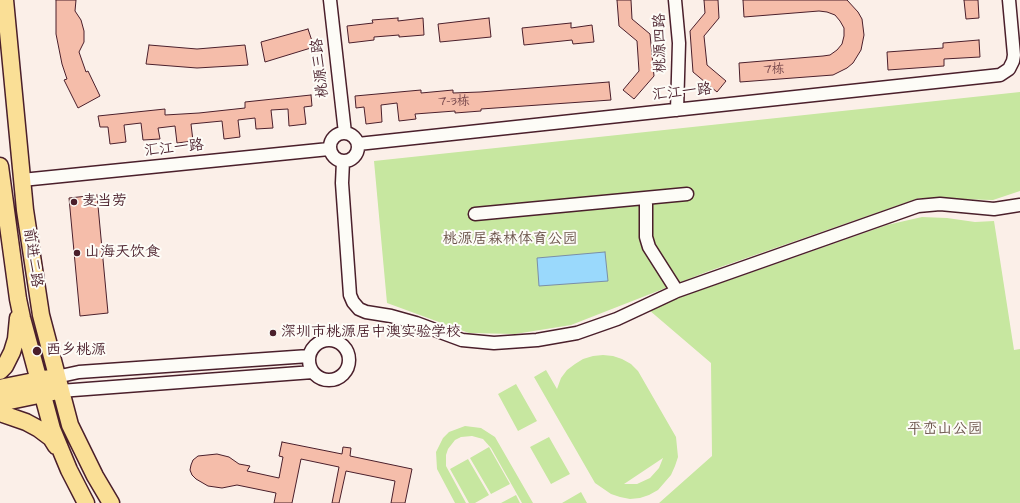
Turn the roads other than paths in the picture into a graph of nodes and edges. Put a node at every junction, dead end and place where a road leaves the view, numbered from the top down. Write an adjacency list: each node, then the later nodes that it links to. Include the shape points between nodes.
1 (5, 0): 11 (main road, 前进二路)
2 (330, 0): 6 (street, 桃源三路)
3 (675, 0): 5 (street, 桃源四路, via 679,43)
4 (1009, 0): 5 (street, 汇江一路, via 1014,55 1009,69 1000,75)
5 (677, 110): 7 (street, 汇江一路)
6 (344, 133): 7 (street, via 353,136); 8 (street, via 333,138)
7 (358, 144): 9 (street, via 355,156)
8 (330, 149): 9 (street, via 333,156); 11 (street, 汇江一路)
9 (343, 161): 17 (street, via 342,183 350,295 352,302 366,312 416,322 462,340 494,343 577,333 618,319)
10 (0, 166): 12 (main road, 前进二路)
11 (22, 180): 22 (main road, 前进二路, via 37,294)
12 (1, 182): 18 (main road, 前进二路)
13 (687, 194): 14 (street)
14 (646, 198): 16 (street); 17 (street, via 647,242)
15 (1020, 205): 17 (street, via 994,209 940,204 918,206)
16 (475, 214)
17 (677, 291)
18 (18, 298): 20 (main road, via 16,339 12,352); 23 (main road, 前进二路)
19 (309, 356): 21 (street); 21 (street, via 319,343 330,340 341,344 348,353 347,370 339,378 322,379); 22 (street, via 79,372)
20 (0, 371)
21 (313, 372): 22 (street)
22 (58, 384): 23 (main road); 29 (main road, 前进二路, via 70,425)
23 (41, 387): 24 (main road); 25 (main road); 27 (main road, 前进二路)
24 (0, 388)
25 (0, 403)
26 (0, 413): 27 (main road, via 39,429 51,438)
27 (61, 453): 28 (main road, 前进二路)
28 (86, 503)
29 (111, 503)

